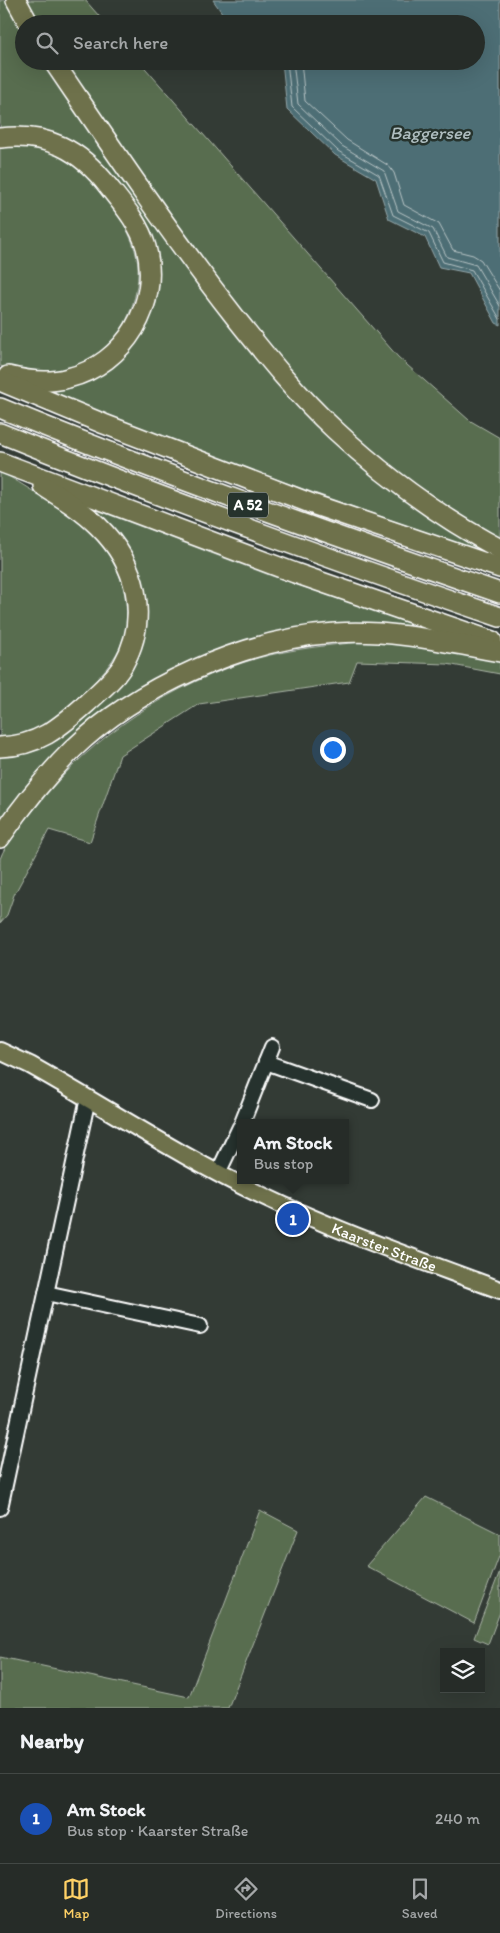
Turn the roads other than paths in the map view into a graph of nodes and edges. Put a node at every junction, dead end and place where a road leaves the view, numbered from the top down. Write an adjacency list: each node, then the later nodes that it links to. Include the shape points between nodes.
1 (16, 0): 2 (highway)
2 (24, 15)
3 (59, 70): 10 (highway, via 146,198 276,368 334,429 380,470 429,506)
4 (0, 138): 5 (highway, via 22,136 45,140 68,149 88,163 135,222 150,268 148,293 141,317 128,340 108,360 82,374 60,380 36,381)
5 (0, 374)
6 (0, 381): 11 (highway, via 315,505)
7 (0, 408): 12 (highway, A 52, via 308,527)
8 (0, 433): 13 (highway, A 52, via 303,550)
9 (1, 462): 14 (highway, via 295,573); 16 (highway, via 78,509 99,526 129,569 138,615 133,644 122,666 108,683 53,732 16,747)
10 (500, 549)
11 (500, 568)
12 (500, 593)
13 (500, 617)
14 (500, 644)
15 (500, 652): 17 (highway, via 398,635 334,633 294,638 214,662 140,699 73,749 44,778)
16 (0, 747)
17 (0, 838)
18 (272, 1047): 20 (street)
19 (0, 1051): 21 (main road, Kaarster Straße)
20 (266, 1062): 22 (street); 23 (street)
21 (88, 1098): 25 (main road, Kaarster Straße); 29 (street)
22 (372, 1100)
23 (244, 1119)
24 (237, 1136): 25 (street)
25 (218, 1173): 26 (main road, Kaarster Straße)
26 (237, 1182)
27 (241, 1184): 28 (main road, Kaarster Straße, via 307,1216)
28 (500, 1290)
29 (46, 1292): 30 (street); 31 (street)
30 (200, 1326)
31 (0, 1508)

